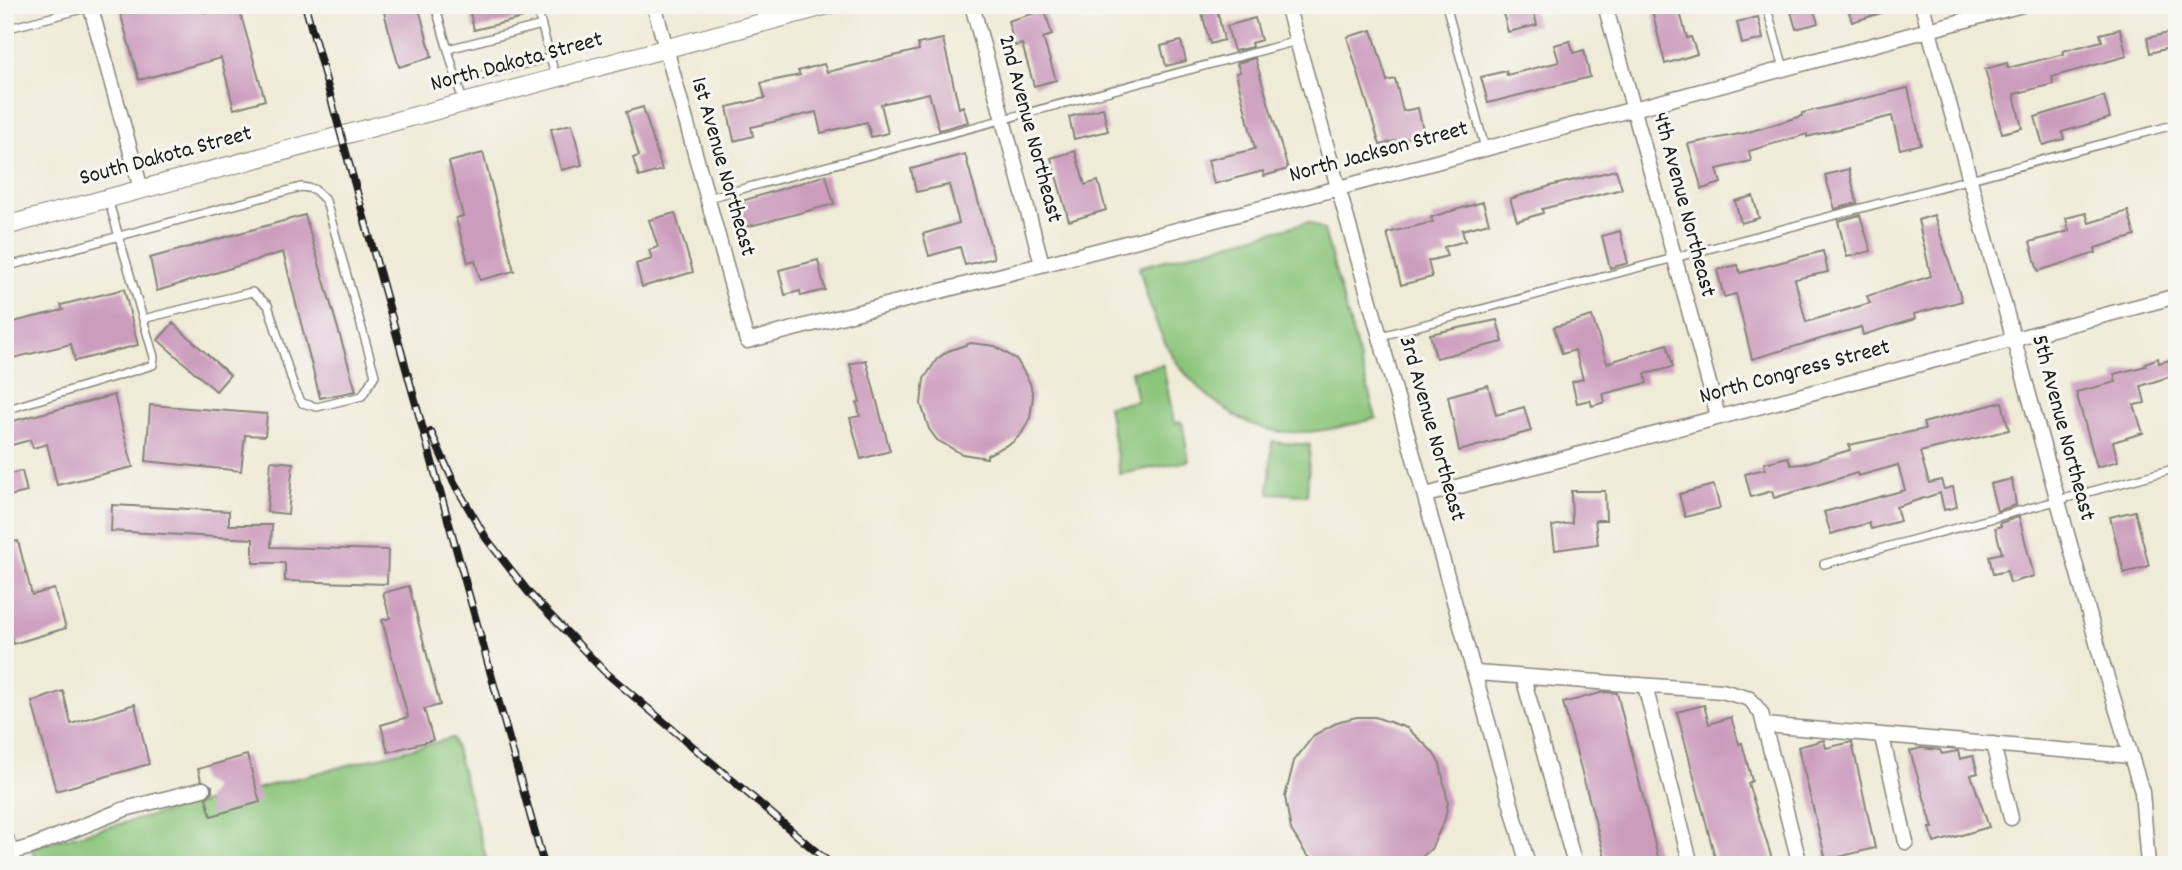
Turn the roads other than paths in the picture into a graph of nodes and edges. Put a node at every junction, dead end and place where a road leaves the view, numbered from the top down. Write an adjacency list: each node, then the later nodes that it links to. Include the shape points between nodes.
1 (435, 5): 18 (lane)
2 (536, 5): 13 (lane)
3 (654, 5): 17 (street, 1st Avenue Northeast)
4 (972, 5): 27 (street, 2nd Avenue Northeast)
5 (1287, 5): 16 (street, 3rd Avenue Northeast)
6 (1446, 5): 30 (lane)
7 (1605, 5): 26 (street, 4th Avenue Northeast)
8 (1766, 5): 21 (lane)
9 (1922, 5): 15 (street, 5th Avenue Northeast)
10 (2022, 5): 15 (street, North Jackson Street)
11 (90, 6): 14 (lane); 33 (street)
12 (818, 6): 17 (street, North Dakota Street)
13 (542, 25): 18 (lane); 19 (lane)
14 (5, 29)
15 (1929, 30): 21 (street, North Jackson Street); 31 (street, 5th Avenue Northeast)
16 (1297, 41): 27 (lane); 32 (street, 3rd Avenue Northeast)
17 (666, 49): 22 (street, North Dakota Street); 35 (street, 1st Avenue Northeast)
18 (448, 50): 23 (lane)
19 (551, 57): 20 (lane); 22 (lane)
20 (527, 64): 23 (lane); 24 (lane)
21 (1784, 68): 26 (street, North Jackson Street)
22 (555, 78): 24 (street, North Dakota Street)
23 (457, 82): 25 (lane)
24 (533, 84): 25 (street, North Dakota Street)
25 (463, 103): 29 (street, North Dakota Street)
26 (1633, 107): 30 (street, North Jackson Street); 39 (street, 4th Avenue Northeast)
27 (1002, 118): 35 (lane); 40 (street, 2nd Avenue Northeast)
28 (2177, 124): 31 (lane)
29 (341, 136): 33 (street, South Dakota Street)
30 (1485, 148): 32 (street, North Jackson Street)
31 (1970, 180): 39 (lane); 45 (street, 5th Avenue Northeast)
32 (1339, 188): 40 (street, North Jackson Street); 44 (street, 3rd Avenue Northeast)
33 (141, 189): 34 (street, South Dakota Street)
34 (107, 198): 36 (street, South Dakota Street); 37 (lane)
35 (707, 198): 46 (street, 1st Avenue Northeast)
36 (5, 226)
37 (118, 235): 41 (lane); 43 (lane); 43 (lane, via 300,187 314,189 326,201 375,375 362,396 317,407 302,404 268,305 252,292)
38 (5, 253): 41 (lane)
39 (1674, 258): 44 (lane); 48 (street, 4th Avenue Northeast)
40 (1042, 264): 46 (street, North Jackson Street)
41 (7, 267)
42 (2177, 296): 45 (street, North Congress Street)
43 (143, 319): 47 (lane, via 153,365)
44 (1381, 336): 50 (street, 3rd Avenue Northeast)
45 (2014, 339): 48 (street, North Congress Street); 51 (street, 5th Avenue Northeast)
46 (747, 341)
47 (5, 410)
48 (1718, 416): 50 (street, North Congress Street)
49 (2177, 468): 51 (lane)
50 (1426, 495): 53 (street, 3rd Avenue Northeast)
51 (2058, 500): 52 (lane); 59 (street, 5th Avenue Northeast)
52 (1824, 564)
53 (1476, 673): 54 (street); 64 (street, 3rd Avenue Northeast)
54 (1523, 677): 55 (street); 65 (street)
55 (1645, 686): 56 (street, via 1722,691 1750,699); 66 (street)
56 (1765, 725): 57 (street); 67 (street)
57 (1882, 737): 58 (street); 62 (street)
58 (1993, 744): 59 (street); 61 (street)
59 (2131, 756): 68 (street, 5th Avenue Northeast, via 2146,813)
60 (203, 789): 63 (street, via 125,809)
61 (2011, 818)
62 (1906, 842)
63 (8, 853)
64 (1528, 865)
65 (1575, 865)
66 (1691, 865)
67 (1800, 865)
68 (2148, 865)

